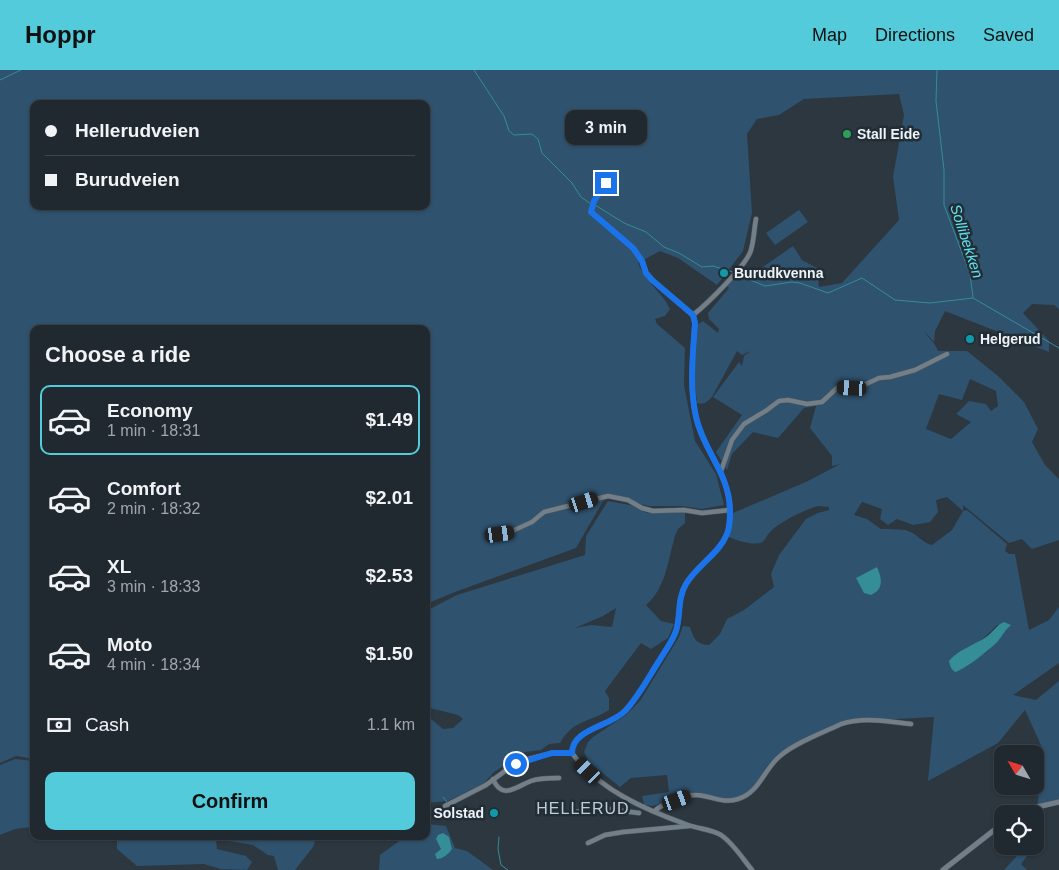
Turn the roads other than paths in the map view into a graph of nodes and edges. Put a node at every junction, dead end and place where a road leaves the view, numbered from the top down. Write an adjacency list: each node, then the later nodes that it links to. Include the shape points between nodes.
1 (606, 183): 3 (street, via 598,192 592,208 633,248 652,280)
2 (756, 218): 3 (street, via 752,250 746,261)
3 (693, 315): 5 (street, via 691,393 702,439)
4 (947, 354): 5 (street, via 915,370 879,378 860,387 838,388 822,402 779,401 744,424 732,440)
5 (721, 471): 6 (street)
6 (730, 510): 7 (street, via 653,512 628,500 608,496 544,512 532,522 510,532); 9 (street, via 725,538 687,582 680,600 675,634 641,692 614,720 574,740)
7 (489, 534)
8 (911, 724): 14 (street, via 882,720 841,724 781,755 747,796 723,801 690,795 663,804)
9 (572, 753): 11 (street, via 552,753 525,760); 14 (street, via 588,771 624,799)
10 (559, 778): 11 (street, via 530,781 512,790 497,787)
11 (493, 779): 16 (street, via 445,806)
12 (1059, 802): 13 (street)
13 (1044, 805)
14 (655, 811): 18 (street)
15 (576, 812): 17 (street, via 600,808)
16 (444, 813)
17 (639, 813)
18 (690, 826): 20 (street, via 605,835); 21 (street, via 725,838)
19 (994, 830): 22 (street)
20 (588, 843)
21 (752, 870)
22 (943, 870)

